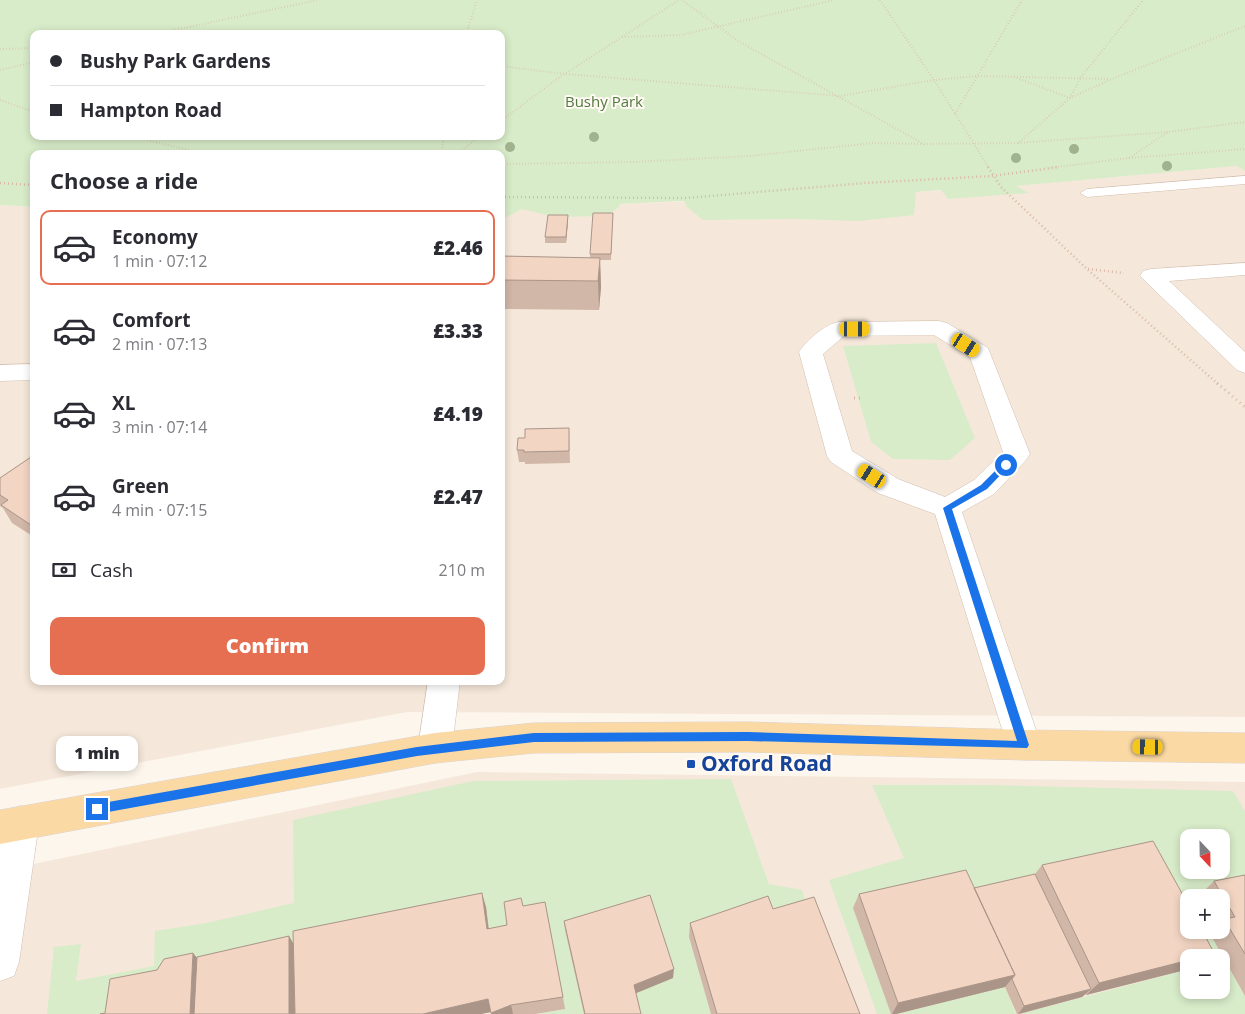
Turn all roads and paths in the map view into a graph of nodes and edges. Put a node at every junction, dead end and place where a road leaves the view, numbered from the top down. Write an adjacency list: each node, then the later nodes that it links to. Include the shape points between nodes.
1 (318, 0): 10 (path)
2 (477, 0): 11 (path)
3 (680, 0): 8 (path); 12 (path)
4 (834, 0): 8 (path)
5 (880, 0): 23 (path)
6 (1022, 0): 19 (path)
7 (1143, 0): 21 (path)
8 (718, 26): 12 (path, via 681,35); 24 (path, via 738,41)
9 (1245, 26): 22 (path)
10 (174, 30)
11 (467, 30)
12 (622, 37): 18 (path)
13 (30, 48): 14 (path)
14 (0, 49)
15 (30, 63): 17 (path)
16 (505, 66): 18 (path)
17 (0, 70)
18 (565, 74): 24 (path); 29 (path)
19 (978, 76): 20 (path); 23 (path); 28 (path)
20 (1012, 76): 21 (path); 25 (path)
21 (1081, 77): 22 (path); 25 (path)
22 (1112, 79): 25 (path)
23 (934, 80): 24 (path); 28 (path)
24 (840, 96): 35 (path)
25 (1070, 98): 34 (path)
26 (0, 100): 27 (path)
27 (30, 111)
28 (955, 114): 36 (path)
29 (505, 118)
30 (1245, 122): 31 (path)
31 (1168, 132): 34 (path); 40 (path)
32 (147, 140): 38 (path)
33 (475, 140): 39 (path)
34 (1018, 143): 36 (path)
35 (924, 144): 36 (path); 41 (path, via 873,143 750,156 634,162)
36 (972, 144): 42 (path)
37 (1245, 149): 40 (path)
38 (188, 150)
39 (462, 150)
40 (1129, 158): 42 (path)
41 (505, 164)
42 (992, 176): 47 (path, via 687,198); 48 (path)
43 (1245, 179): 46 (lane)
44 (0, 183): 45 (path)
45 (30, 185)
46 (1087, 192)
47 (505, 197)
48 (1087, 269): 50 (path); 54 (path)
49 (1245, 269): 50 (street)
50 (1151, 276): 51 (street)
51 (1245, 366)
52 (30, 372): 53 (street)
53 (0, 373)
54 (1245, 407)
55 (947, 508): 55 (street, via 984,487 1017,454 980,354 939,328 838,329 811,352 840,456 888,486); 57 (street)
56 (443, 685): 58 (street)
57 (1024, 745): 58 (main road, via 748,737 534,738); 59 (main road)
58 (435, 748): 60 (main road)
59 (1243, 751)
60 (11, 825): 61 (street)
61 (0, 962)

